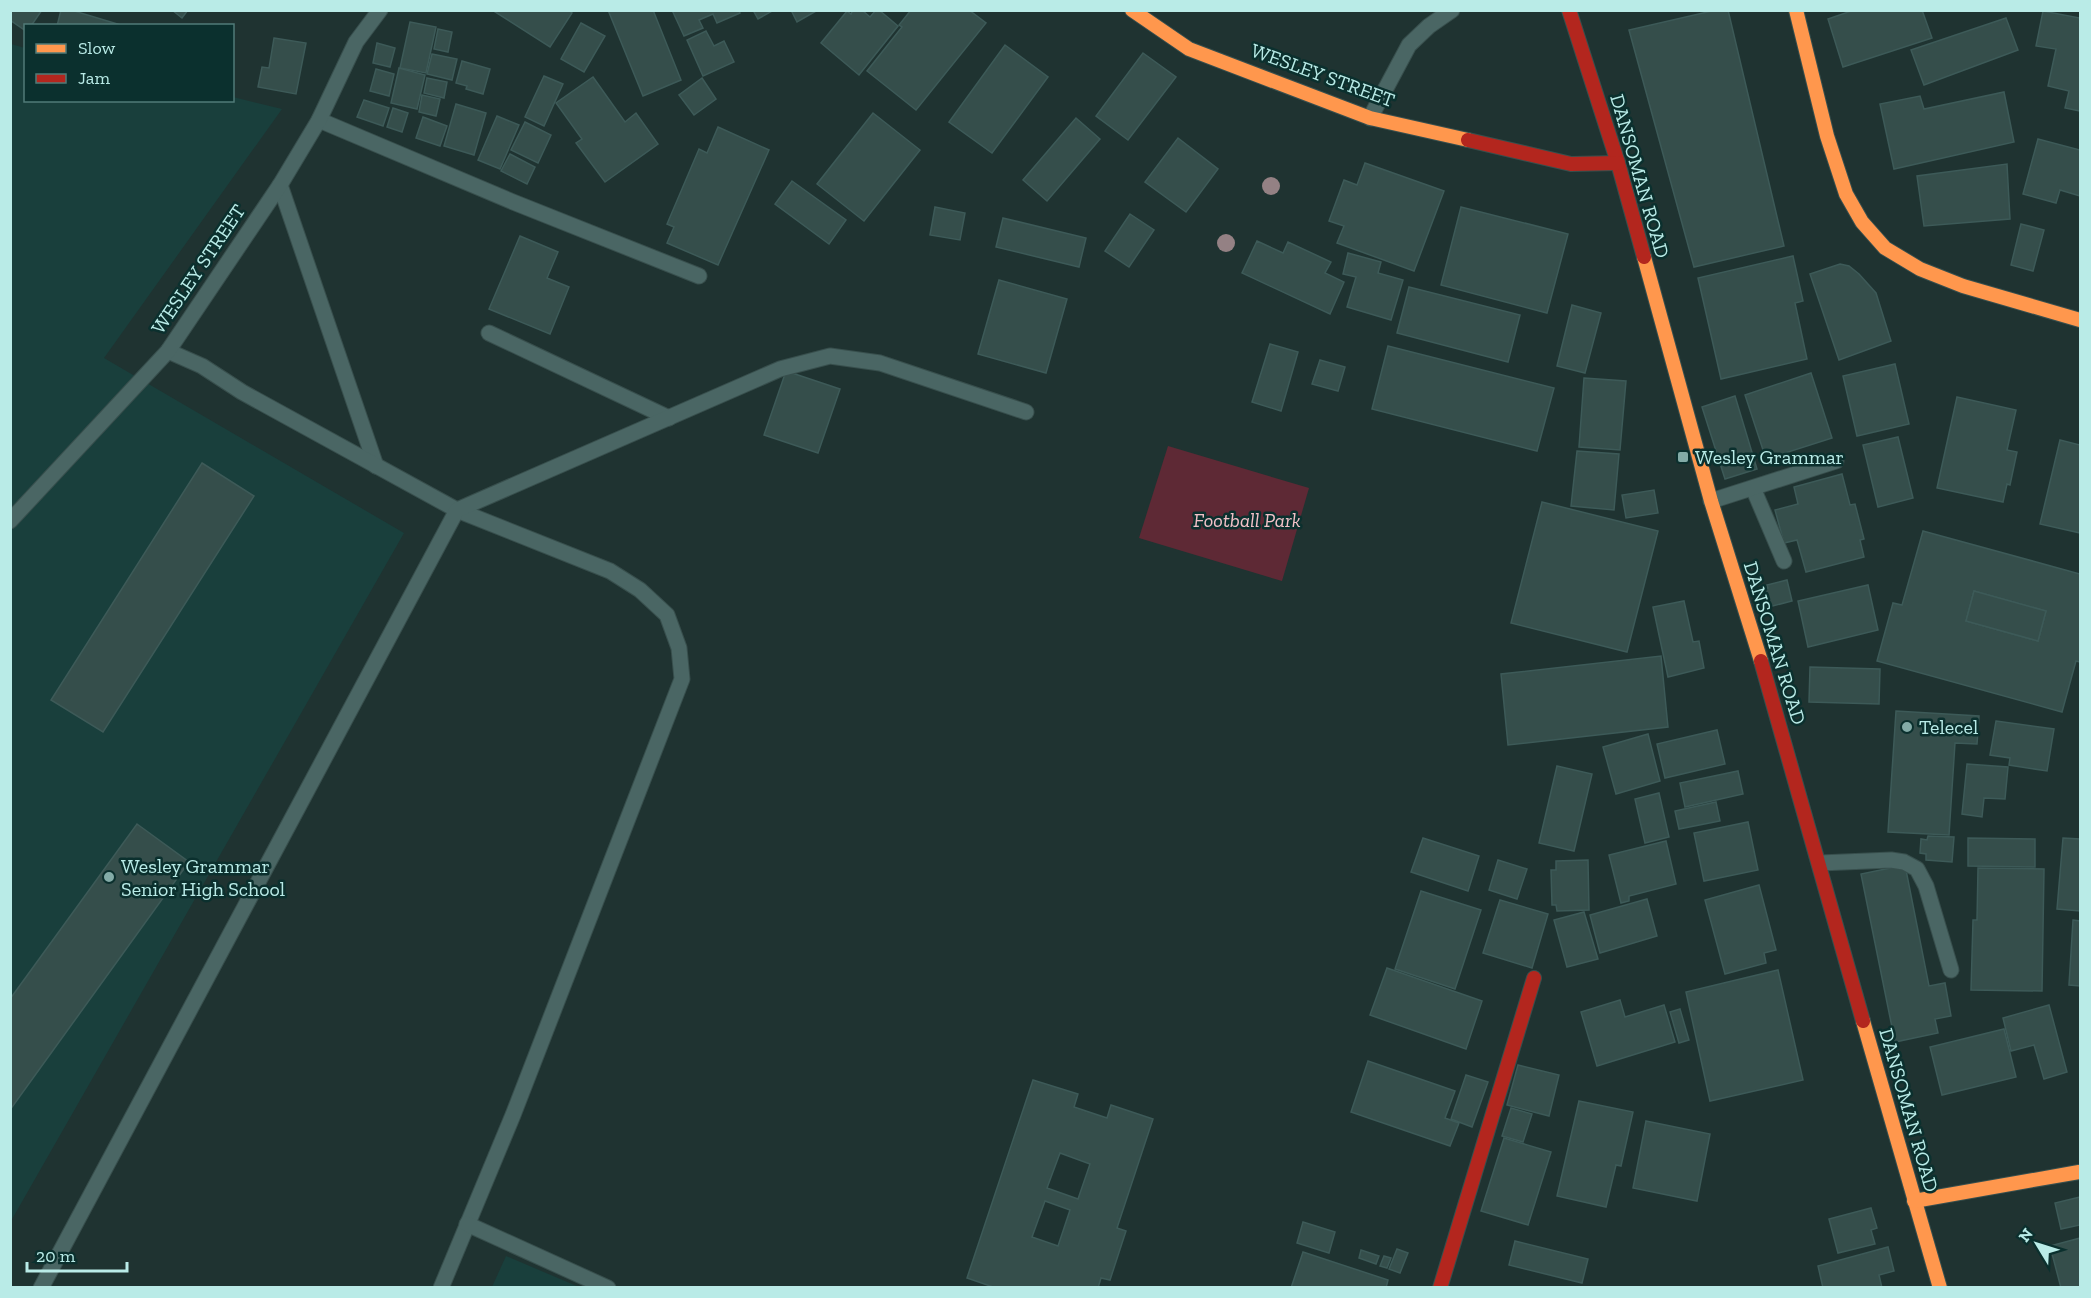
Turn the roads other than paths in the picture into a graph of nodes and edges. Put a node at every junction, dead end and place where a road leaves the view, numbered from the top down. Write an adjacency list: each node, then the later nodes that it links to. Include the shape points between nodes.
1 (380, 10): 7 (lane, WESLEY STREET, via 357,42)
2 (1132, 10): 6 (street, WESLEY STREET, via 1189,48)
3 (1452, 10): 6 (lane, via 1410,45)
4 (1569, 10): 8 (street, DANSOMAN ROAD)
5 (1796, 10): 11 (street, via 1827,136 1846,194 1862,222 1885,248 1920,269 1963,286)
6 (1370, 118): 8 (street, WESLEY STREET, via 1571,164)
7 (318, 120): 9 (lane, WESLEY STREET); 10 (lane)
8 (1618, 164): 19 (street, DANSOMAN ROAD)
9 (280, 185): 13 (lane, WESLEY STREET); 17 (lane)
10 (699, 276)
11 (2080, 320)
12 (489, 333): 15 (lane)
13 (168, 351): 17 (lane, via 202,366); 21 (lane, WESLEY STREET)
14 (1026, 412): 15 (lane, via 880,363 830,356 780,369)
15 (669, 418): 20 (lane)
16 (1836, 461): 18 (lane)
17 (376, 466): 20 (lane)
18 (1753, 488): 19 (lane); 22 (lane)
19 (1711, 501): 23 (street, DANSOMAN ROAD)
20 (457, 510): 28 (lane, via 610,571 640,590 667,615 680,648 682,678); 29 (lane)
21 (10, 521)
22 (1784, 561)
23 (1820, 862): 24 (lane, via 1891,860 1917,869 1926,886); 27 (street, DANSOMAN ROAD)
24 (1951, 970)
25 (1534, 978): 32 (street)
26 (2079, 1172): 27 (street)
27 (1914, 1202): 33 (street, DANSOMAN ROAD)
28 (467, 1224): 30 (lane); 31 (lane)
29 (41, 1287)
30 (441, 1287)
31 (608, 1287)
32 (1440, 1287)
33 (1940, 1287)

